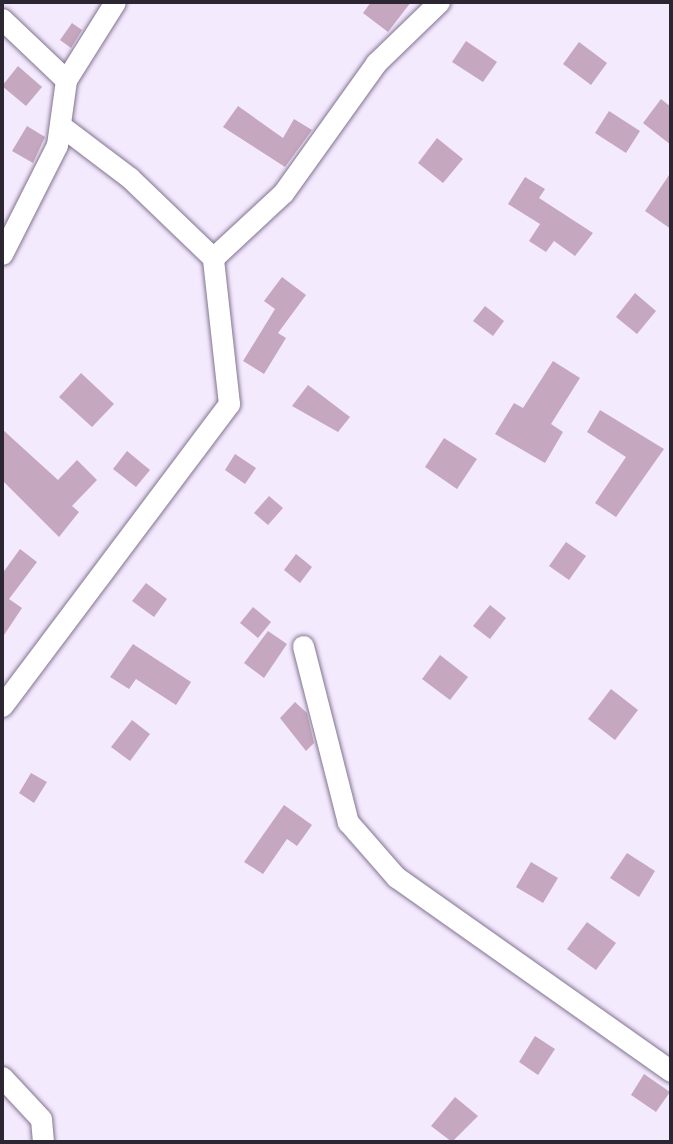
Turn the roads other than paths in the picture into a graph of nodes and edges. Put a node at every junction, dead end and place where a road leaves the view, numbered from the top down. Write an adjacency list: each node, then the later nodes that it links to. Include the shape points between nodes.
1 (114, 2): 4 (street)
2 (439, 2): 7 (street, via 376,63 283,193)
3 (2, 19): 4 (street)
4 (66, 80): 5 (street)
5 (60, 125): 6 (street, via 57,145); 7 (street, via 130,178)
6 (2, 254)
7 (213, 258): 9 (street, via 229,404)
8 (303, 646): 10 (street, via 348,822 396,877)
9 (2, 706)
10 (671, 1071)
11 (2, 1077): 12 (street, via 41,1119)
12 (43, 1142)

